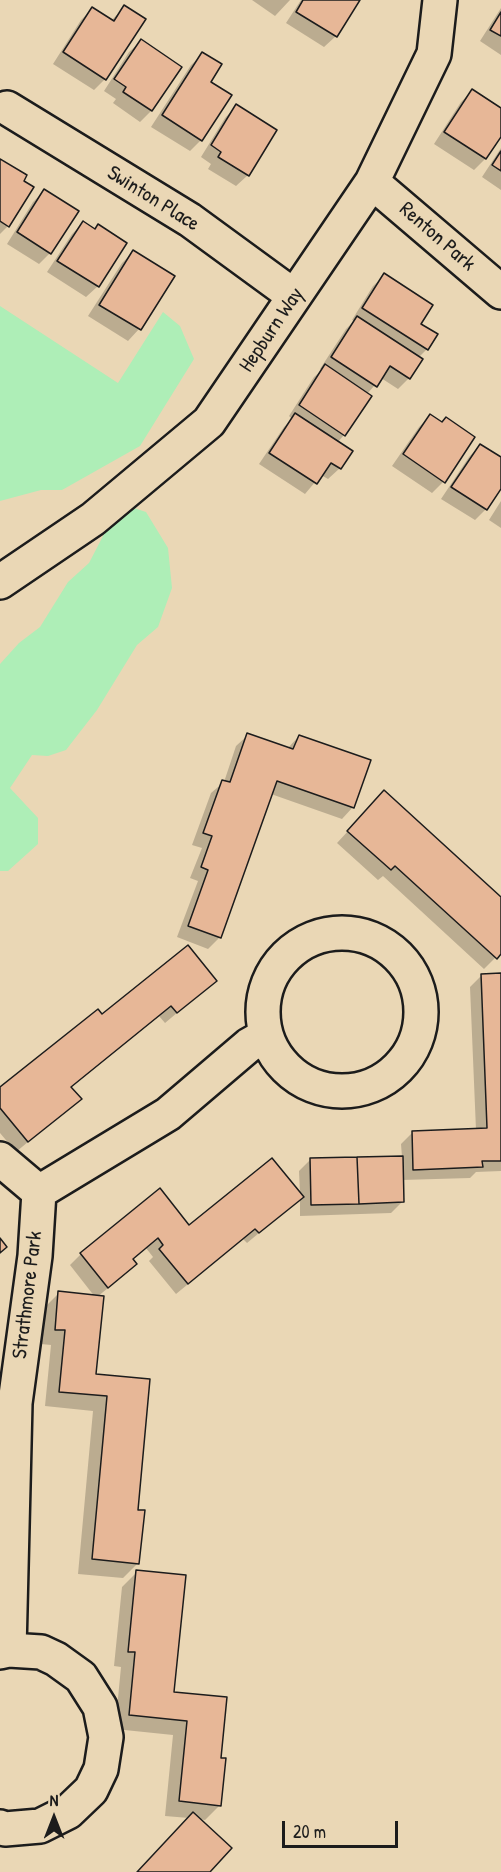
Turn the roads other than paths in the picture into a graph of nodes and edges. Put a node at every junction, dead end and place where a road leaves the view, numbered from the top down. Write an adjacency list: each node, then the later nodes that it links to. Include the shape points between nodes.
1 (440, 0): 3 (street, Hepburn Way, via 434,54)
2 (7, 108): 5 (street, Swinton Place, via 190,220)
3 (372, 182): 4 (street, Renton Park); 5 (street, Hepburn Way)
4 (501, 292)
5 (294, 296): 6 (street, Hepburn Way, via 209,422 93,519)
6 (0, 582)
7 (265, 1036): 7 (street, via 261,1014 274,970 289,952 330,933 353,933 375,939 402,961 418,990 418,1035 409,1055 376,1085 331,1092 309,1085 275,1057); 9 (street, via 168,1113)
8 (0, 1159): 9 (street)
9 (39, 1192): 10 (street, Strathmore Park, via 35,1256 15,1403)
10 (5, 1651): 11 (street, Strathmore Park, via 41,1652 81,1677 100,1707 106,1737 101,1769 91,1790 69,1812 40,1826)
11 (0, 1827)

